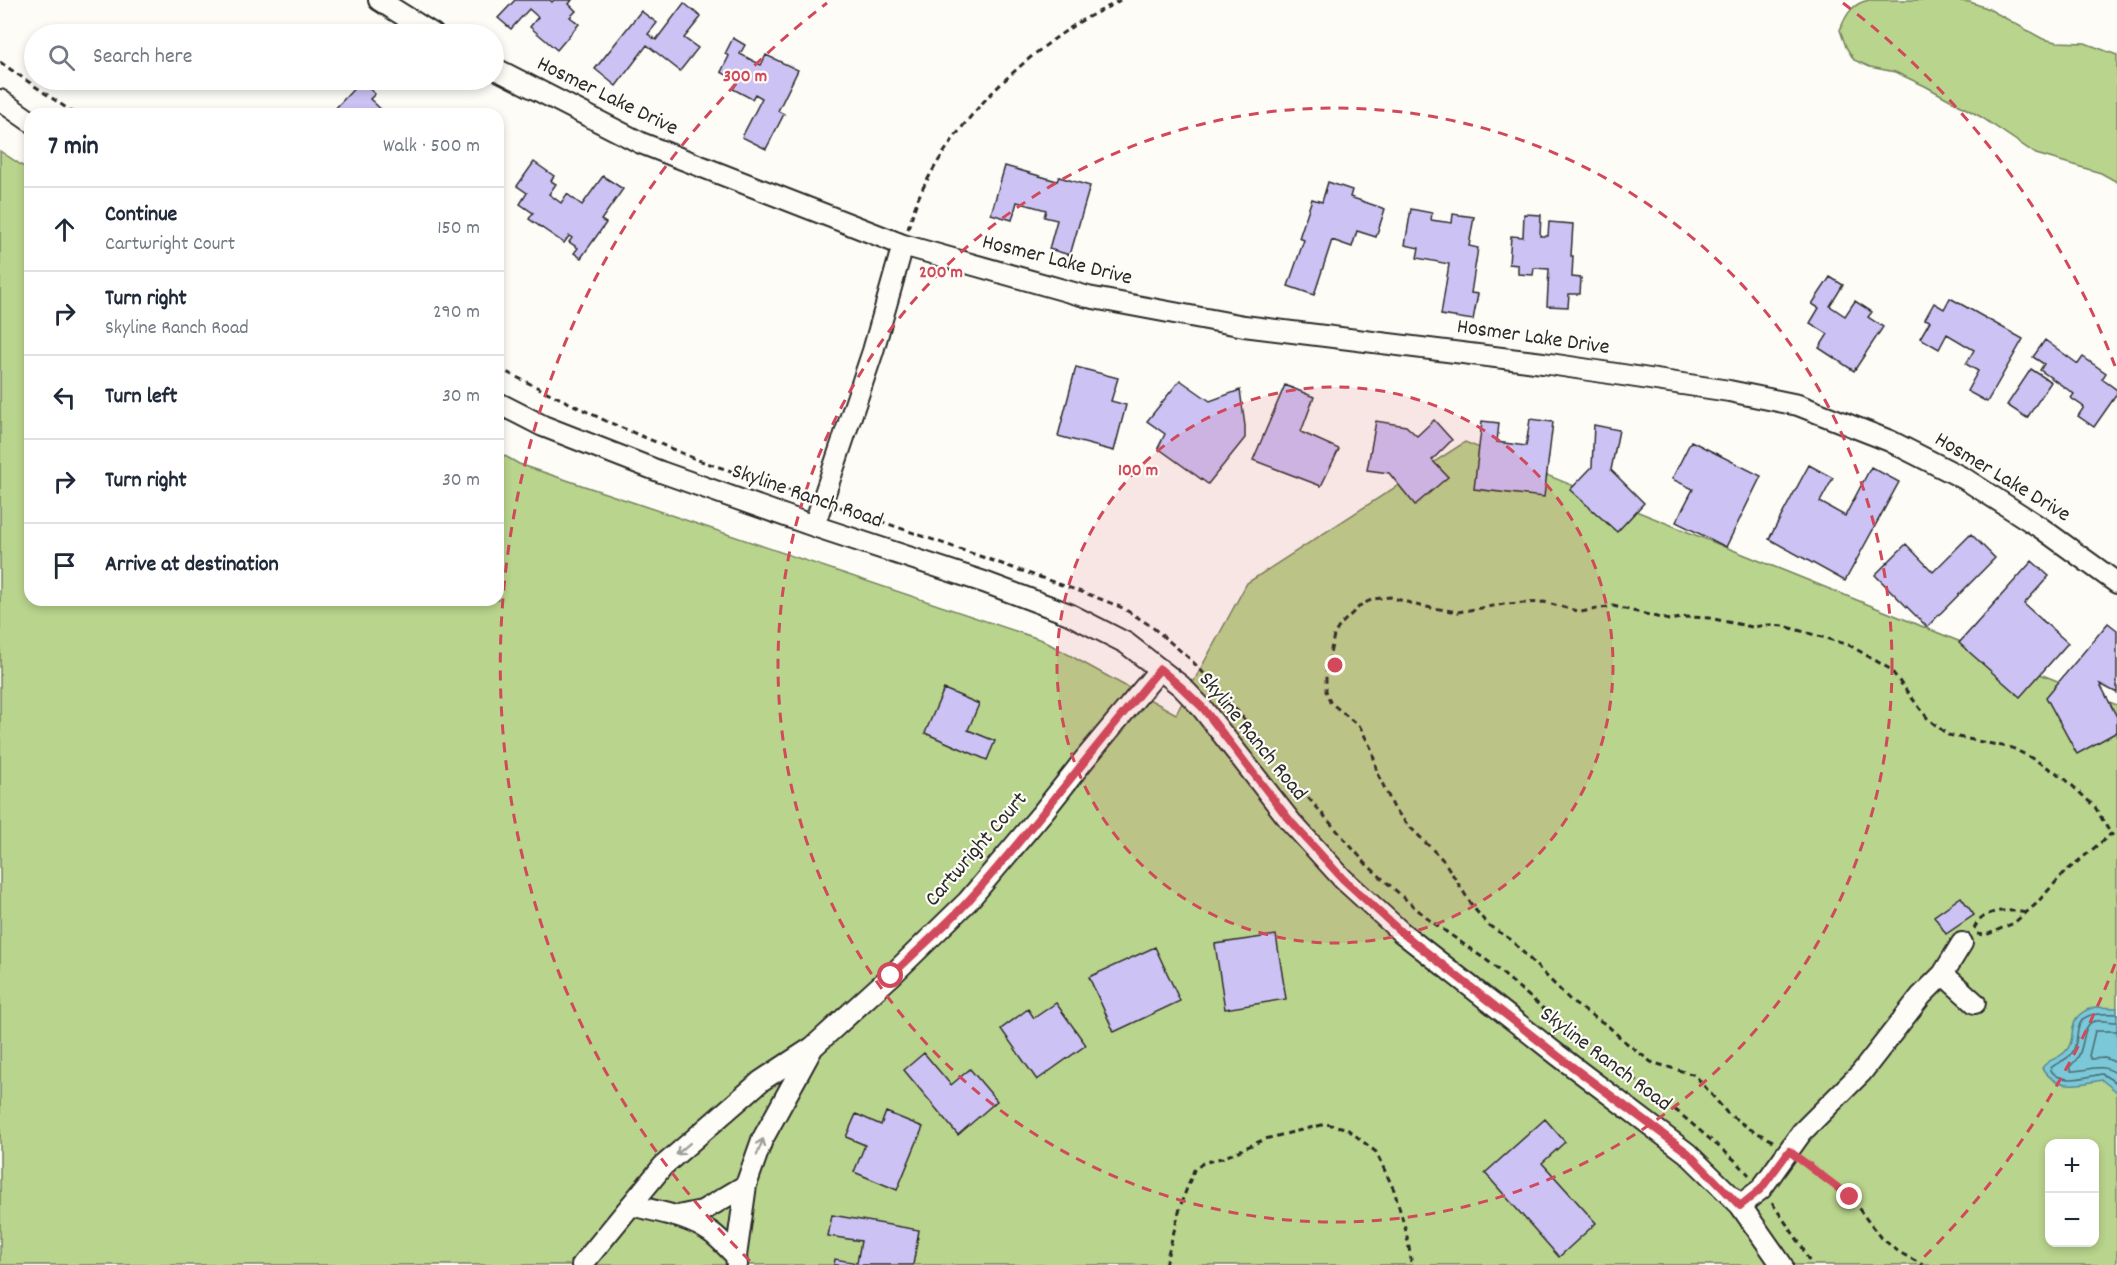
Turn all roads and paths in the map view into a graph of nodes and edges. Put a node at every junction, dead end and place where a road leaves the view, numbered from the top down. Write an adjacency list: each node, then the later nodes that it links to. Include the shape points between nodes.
1 (380, 0): 3 (street)
2 (1120, 0): 11 (path, via 1035,53 992,92 949,143 921,192)
3 (417, 24)
4 (0, 62): 6 (path)
5 (504, 73): 11 (street, Hosmer Lake Drive, via 641,143)
6 (24, 79)
7 (40, 90): 9 (path)
8 (0, 100): 10 (street)
9 (66, 108)
10 (24, 117)
11 (903, 245): 15 (street, via 873,351); 16 (street, Hosmer Lake Drive, via 1088,297 1244,326 1543,363 1798,405 1890,441 1965,479)
12 (504, 371): 14 (path)
13 (504, 407): 15 (street, Skyline Ranch Road, via 661,472)
14 (606, 421)
15 (814, 526): 17 (street, Skyline Ranch Road, via 1070,614 1126,643)
16 (2117, 583)
17 (1160, 669): 24 (street, Cartwright Court, via 968,901); 28 (street, Skyline Ranch Road, via 1203,708 1291,822 1351,887 1401,932 1558,1056 1688,1153)
18 (2111, 834): 19 (path); 20 (path, via 2064,873); 25 (path, via 2095,807 2062,776 2012,748 1948,735 1928,719 1890,669 1849,645 1785,626 1752,627 1709,618 1669,620 1612,606 1581,612 1544,602 1458,612 1390,597 1362,604 1340,625 1326,673 1330,702 1360,727 1394,808 1444,861 1488,925 1510,939 1573,1002 1651,1062 1695,1075 1727,1113)
19 (2117, 837)
20 (2027, 913): 20 (path, via 1986,935 1978,935 1973,929 1984,915 1992,912)
21 (1962, 943): 22 (street)
22 (1943, 974): 23 (street); 25 (street, via 1921,996 1862,1073 1802,1132)
23 (1975, 1003)
24 (813, 1047): 26 (street, Cartwright Court, one-way to 24, via 762,1140); 27 (street, Cartwright Court, one-way to 27, via 760,1082 663,1166)
25 (1789, 1151): 28 (street, via 1761,1189); 35 (path, via 1850,1197 1880,1237)
26 (746, 1185): 29 (street, via 702,1211); 30 (street, Cartwright Court)
27 (632, 1205): 29 (street); 31 (street, Cartwright Court)
28 (1740, 1206): 34 (street, Skyline Ranch Road)
29 (678, 1216): 30 (street, via 711,1232)
30 (736, 1260)
31 (582, 1265)
32 (1165, 1265): 33 (path, via 1194,1170 1265,1139 1326,1124 1346,1128 1376,1152 1394,1190 1406,1231)
33 (1410, 1265)
34 (1782, 1265)
35 (1923, 1265)

